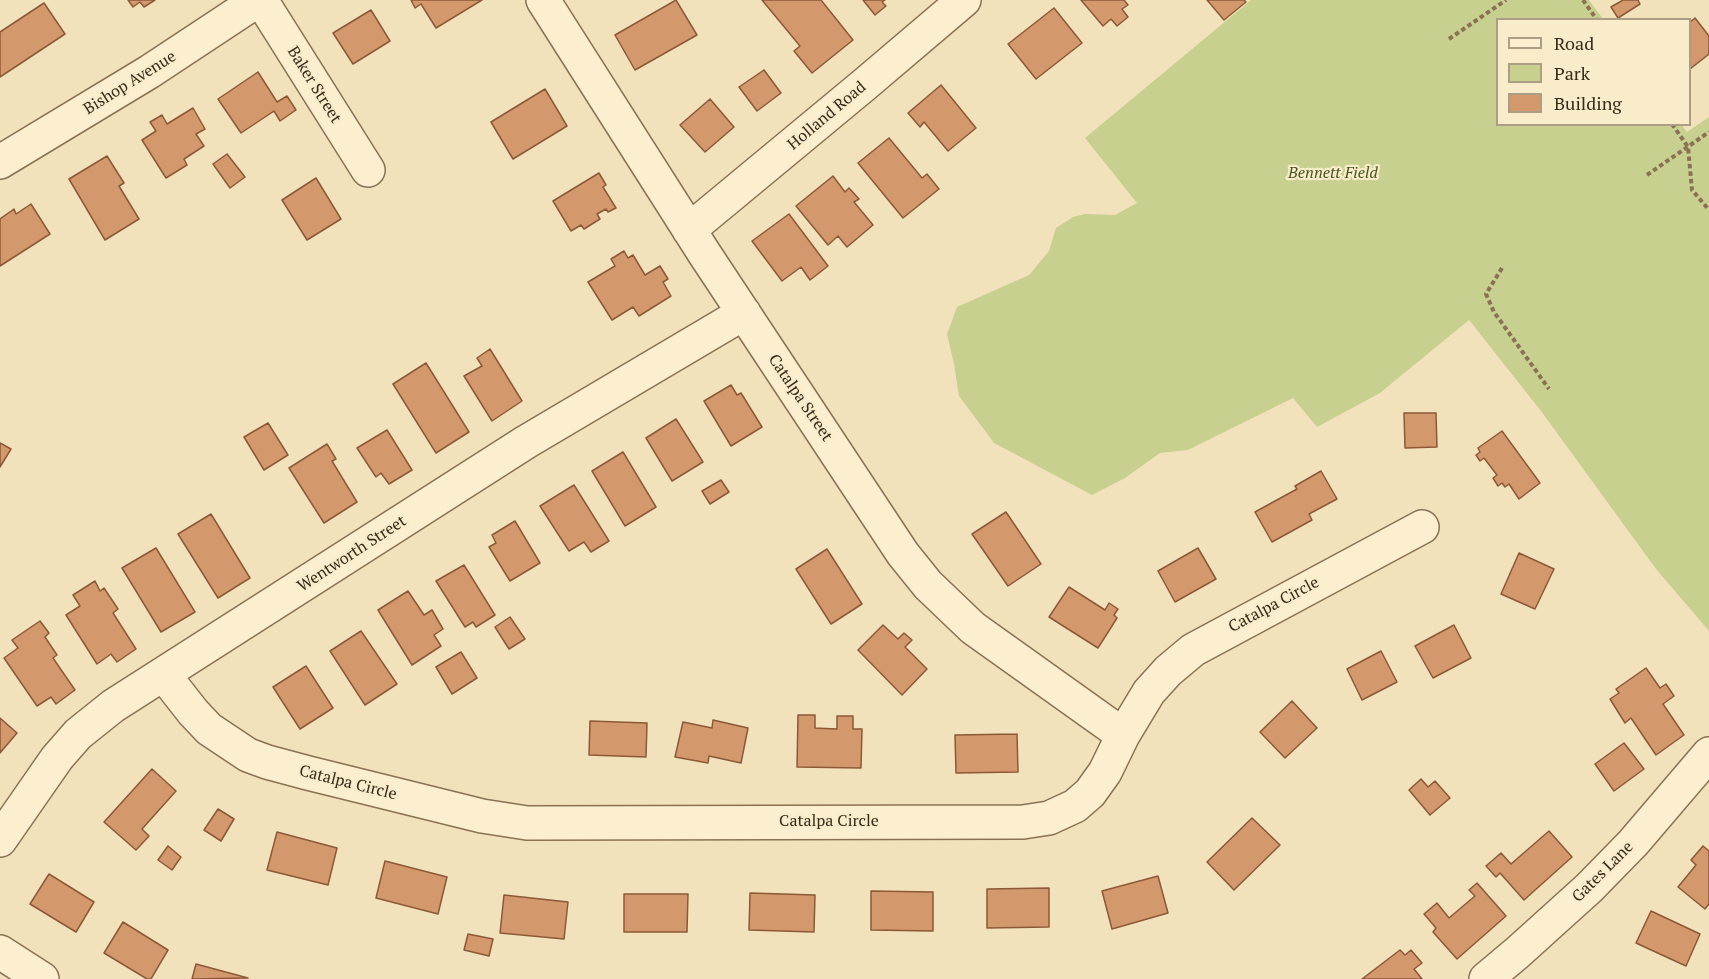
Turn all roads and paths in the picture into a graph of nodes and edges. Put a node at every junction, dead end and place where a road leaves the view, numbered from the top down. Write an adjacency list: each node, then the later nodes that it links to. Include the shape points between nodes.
1 (259, 0): 11 (street, Bishop Avenue); 12 (street, Baker Street)
2 (543, 0): 15 (street, Catalpa Street)
3 (964, 0): 15 (street, Holland Road)
4 (1506, 0): 7 (path)
5 (1583, 0): 6 (path)
6 (1596, 18)
7 (1449, 39)
8 (1673, 126): 10 (path)
9 (1709, 132): 10 (path)
10 (1688, 147): 13 (path); 14 (path, via 1692,190)
11 (0, 162)
12 (368, 170)
13 (1647, 175)
14 (1709, 210)
15 (689, 230): 17 (street, Catalpa Street)
16 (1502, 268): 18 (path, via 1486,294 1494,312)
17 (744, 313): 20 (street, Wentworth Street, via 526,442); 21 (street, Catalpa Street, via 891,538 928,585 973,628)
18 (1549, 389)
19 (1422, 527): 21 (street, Catalpa Circle, via 1193,650 1149,692)
20 (164, 675): 21 (street, Catalpa Circle, via 209,729 248,755 482,816 527,823 1049,818 1075,806 1090,793 1106,772); 23 (street, Wentworth Street, via 78,734)
21 (1123, 735)
22 (1709, 754): 26 (street, Gates Lane, via 1589,888)
23 (0, 840)
24 (0, 952): 25 (street)
25 (42, 979)
26 (1486, 979)

